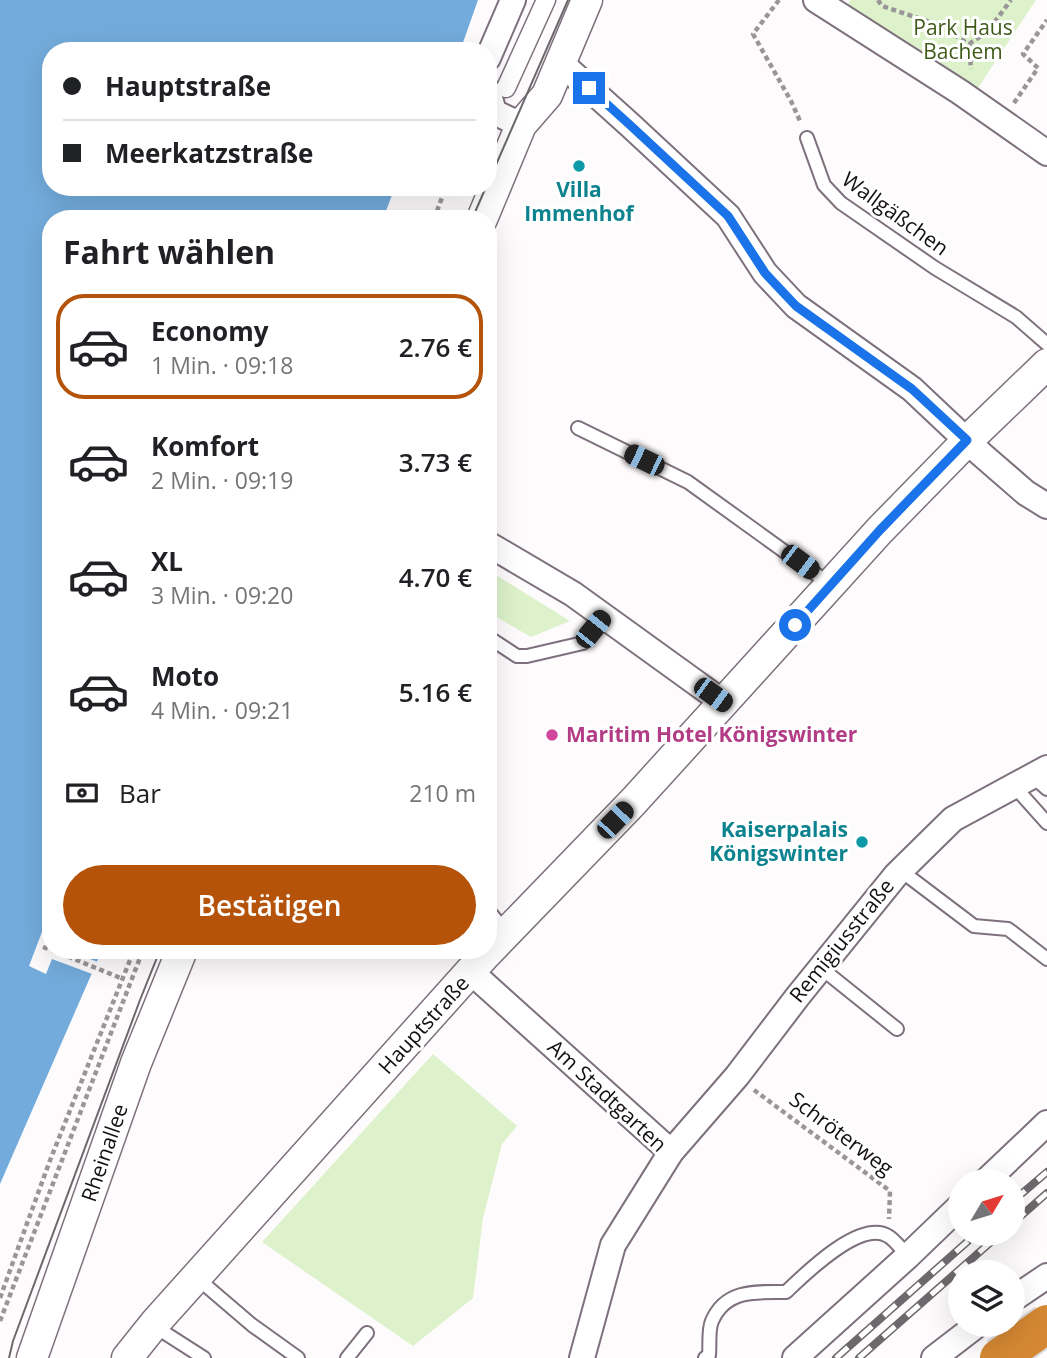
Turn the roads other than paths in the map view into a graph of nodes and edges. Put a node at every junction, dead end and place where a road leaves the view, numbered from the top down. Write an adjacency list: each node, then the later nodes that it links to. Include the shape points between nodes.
1 (513, 0): 5 (street)
2 (546, 0): 7 (street)
3 (587, 0): 6 (street)
4 (829, 4): 11 (street)
5 (495, 42)
6 (561, 63): 9 (street, via 547,95); 16 (street, via 728,216 765,273 796,306 912,389)
7 (497, 89)
8 (497, 113): 9 (street)
9 (521, 125): 12 (street)
10 (807, 138): 13 (lane, Wallgäßchen, via 824,185 841,203 1016,317)
11 (1047, 153)
12 (497, 164)
13 (1047, 344)
14 (1047, 365): 16 (street, Hauptstraße)
15 (578, 428): 19 (lane, via 688,482)
16 (967, 440): 17 (street); 19 (street, Hauptstraße)
17 (1047, 506)
18 (497, 552): 20 (street)
19 (831, 585): 22 (street, Hauptstraße)
20 (604, 616): 21 (lane, via 583,643 517,656); 22 (street)
21 (497, 643)
22 (724, 703): 26 (street, Hauptstraße, via 633,802)
23 (1035, 780): 24 (lane); 25 (street, Remigiusstraße, via 953,819)
24 (1047, 823)
25 (900, 870): 29 (lane, via 974,926 1008,929); 30 (street, Remigiusstraße)
26 (497, 921)
27 (178, 959): 45 (street, Rheinallee, via 136,1063)
28 (478, 959): 31 (street, Hauptstraße)
29 (1047, 959)
30 (821, 968): 32 (lane); 34 (street, Remigiusstraße)
31 (471, 972): 34 (street, Am Stadtgarten); 39 (street, Hauptstraße)
32 (897, 1029)
33 (1047, 1123): 35 (street)
34 (671, 1152): 50 (street, Am Stadtgarten, via 613,1245)
35 (999, 1169)
36 (948, 1218): 37 (street)
37 (908, 1256): 51 (lane, via 887,1235 867,1233 828,1254 786,1292 751,1292 727,1300 711,1322); 52 (street)
38 (1047, 1276): 40 (street)
39 (196, 1278): 42 (street, Hauptstraße); 48 (lane)
40 (1025, 1290)
41 (1047, 1324): 54 (highway, bridge)
42 (153, 1325): 46 (street, Hauptstraße); 47 (lane)
43 (367, 1333): 49 (lane)
44 (961, 1337): 53 (street)
45 (32, 1358)
46 (128, 1358)
47 (204, 1358)
48 (298, 1358)
49 (347, 1358)
50 (582, 1358)
51 (705, 1358)
52 (795, 1358)
53 (934, 1358)
54 (999, 1358)

